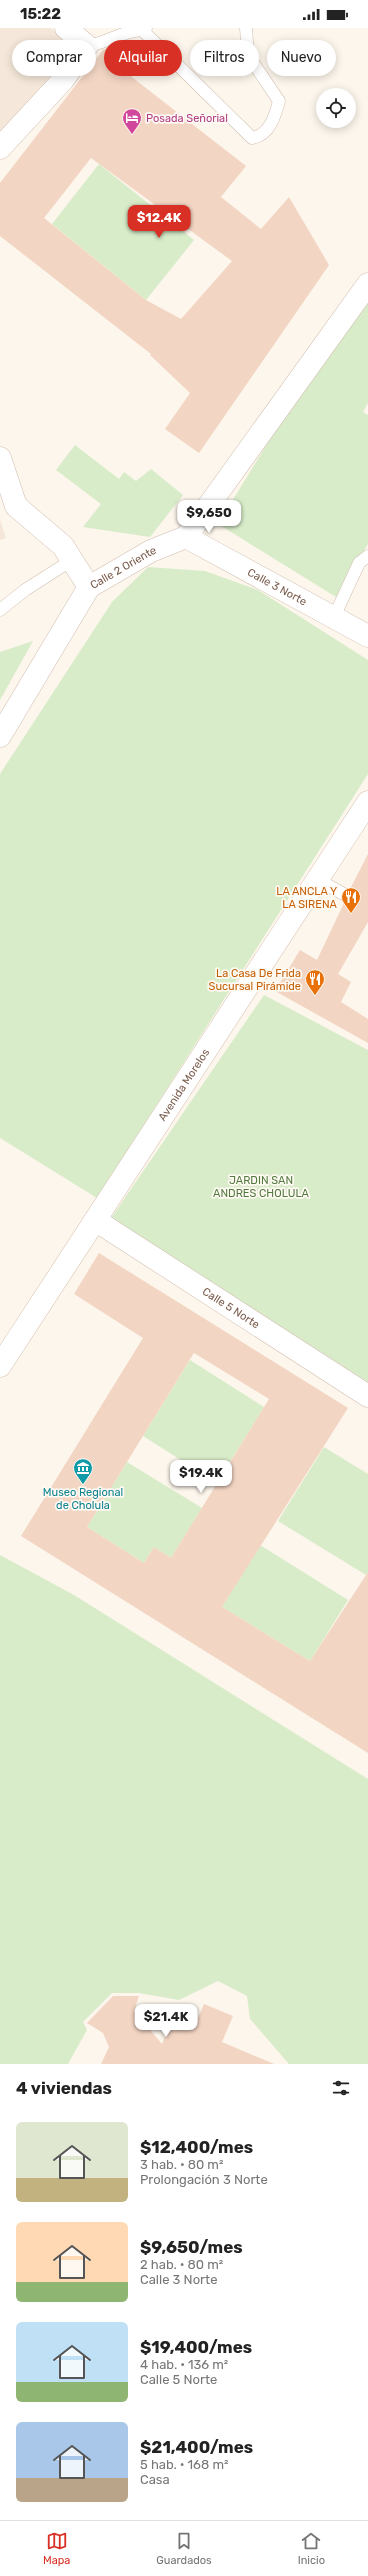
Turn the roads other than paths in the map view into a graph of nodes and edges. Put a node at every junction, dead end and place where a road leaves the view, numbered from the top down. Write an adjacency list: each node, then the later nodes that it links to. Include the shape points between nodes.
1 (66, 28): 4 (street)
2 (246, 28): 3 (lane, via 248,55 279,101 272,124 258,137 252,138)
3 (144, 29): 5 (lane, via 127,31)
4 (80, 40)
5 (96, 45)
6 (66, 76): 7 (street)
7 (0, 148)
8 (368, 284): 10 (street)
9 (0, 458): 12 (street, via 16,506 63,546)
10 (186, 537): 13 (street, Calle 2 Oriente, via 151,551); 15 (street, Calle 3 Norte)
11 (368, 556): 15 (lane, via 359,563)
12 (72, 560): 13 (street); 14 (lane, via 25,590)
13 (89, 586): 17 (street, Calle 2 Oriente)
14 (0, 610)
15 (334, 617): 16 (street, Calle 3 Norte)
16 (368, 636)
17 (0, 736)
18 (368, 802): 19 (street, Avenida Morelos)
19 (317, 879): 20 (lane); 21 (street, Avenida Morelos)
20 (347, 896)
21 (95, 1220): 22 (street, Avenida Morelos); 23 (street, Calle 5 Norte)
22 (0, 1366)
23 (368, 1396)

